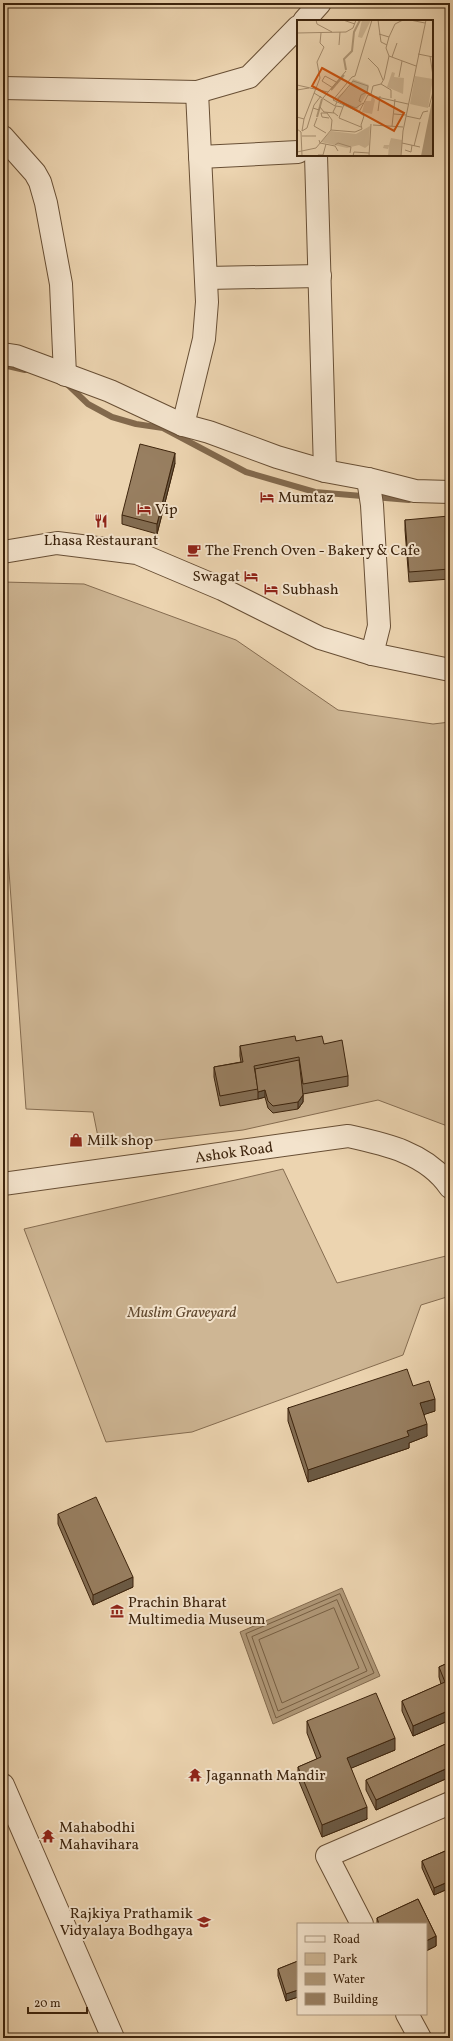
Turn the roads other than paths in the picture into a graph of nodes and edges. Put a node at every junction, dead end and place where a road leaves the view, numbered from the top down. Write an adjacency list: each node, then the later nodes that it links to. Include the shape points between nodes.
1 (320, 3): 2 (street)
2 (305, 20)
3 (297, 28): 5 (street, via 249,77)
4 (3, 88): 5 (street)
5 (197, 92): 9 (street)
6 (3, 137): 13 (street, via 35,173 46,203 61,284)
7 (297, 152): 9 (street)
8 (316, 156): 10 (street)
9 (200, 157): 11 (street)
10 (320, 276): 11 (street); 15 (street)
11 (206, 278): 14 (street, via 208,302 204,339)
12 (3, 354): 13 (street, via 16,356)
13 (65, 374): 14 (street, via 110,391)
14 (183, 425): 15 (street)
15 (325, 471): 16 (street)
16 (368, 479): 17 (street, via 415,492); 19 (street, via 372,505 379,626)
17 (450, 492)
18 (3, 552): 19 (street, via 57,543 136,553 222,589 320,638)
19 (372, 654): 20 (street)
20 (450, 670)
21 (3, 1184): 22 (street, Ashok Road, via 348,1136 390,1145 420,1158)
22 (450, 1187)
23 (3, 1785): 27 (street)
24 (450, 1803): 25 (street, via 327,1856)
25 (361, 1923)
26 (408, 2015): 28 (street)
27 (113, 2038)
28 (420, 2038)

